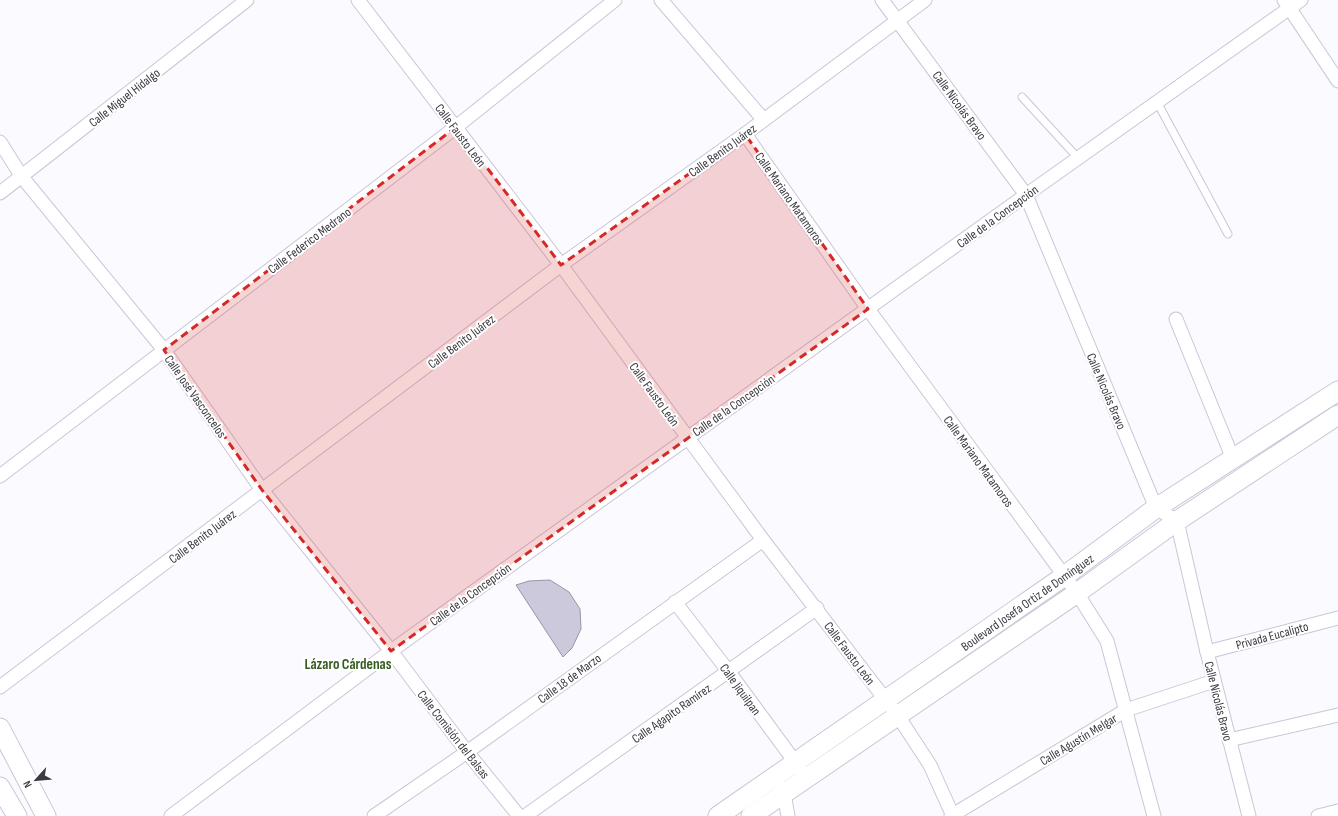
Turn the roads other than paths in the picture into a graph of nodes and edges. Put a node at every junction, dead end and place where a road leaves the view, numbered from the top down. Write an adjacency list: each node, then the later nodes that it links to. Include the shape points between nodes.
1 (247, 0): 17 (street, Calle Miguel Hidalgo)
2 (358, 0): 13 (street, Calle Fausto León)
3 (615, 0): 13 (street, Calle Federico Medrano)
4 (661, 0): 12 (street)
5 (882, 0): 8 (street, Calle Nicolás Bravo)
6 (925, 0): 8 (street, Calle Benito Juárez)
7 (1292, 2): 9 (street); 11 (street, Calle de la Concepción)
8 (898, 20): 12 (street, Calle Benito Juárez); 19 (street, Calle Nicolás Bravo)
9 (1338, 81)
10 (1022, 97): 16 (lane)
11 (1157, 102): 16 (street, Calle de la Concepción); 20 (lane)
12 (763, 119): 14 (street, Calle Benito Juárez)
13 (456, 128): 21 (street, Calle Fausto León); 24 (street, Calle Federico Medrano)
14 (745, 134): 21 (street, Calle Benito Juárez); 22 (street, Calle Mariano Matamoros)
15 (0, 142): 17 (street, Calle José Vasconcelos)
16 (1078, 158): 19 (street, Calle de la Concepción)
17 (22, 177): 18 (street, Calle Miguel Hidalgo); 24 (street, Calle José Vasconcelos)
18 (0, 193)
19 (1026, 195): 22 (street, Calle de la Concepción); 31 (street, Calle Nicolás Bravo)
20 (1228, 234)
21 (561, 266): 27 (street, Calle Fausto León); 30 (street, Calle Benito Juárez)
22 (868, 309): 27 (street, Calle de la Concepción); 34 (street, Calle Mariano Matamoros)
23 (1176, 319): 28 (street)
24 (164, 350): 29 (street, Calle Federico Medrano); 30 (street, Calle José Vasconcelos)
25 (1338, 392): 28 (street, Boulevard Josefa Ortiz de Domínguez)
26 (1338, 415): 32 (street, Boulevard Josefa Ortiz de Domínguez)
27 (687, 437): 33 (street, Calle Fausto León); 39 (street, Calle de la Concepción)
28 (1233, 459): 31 (street, Boulevard Josefa Ortiz de Domínguez)
29 (0, 476)
30 (262, 490): 39 (street, Calle José Vasconcelos); 43 (street, Calle Benito Juárez)
31 (1156, 508): 32 (street); 34 (street, Boulevard Josefa Ortiz de Domínguez)
32 (1177, 521): 35 (street, Boulevard Josefa Ortiz de Domínguez); 40 (street, Calle Nicolás Bravo)
33 (763, 540): 36 (street, Calle 18 de Marzo); 37 (street, Calle Fausto León)
34 (1063, 577): 35 (street, Calle Mariano Matamoros); 44 (street, Boulevard Josefa Ortiz de Domínguez)
35 (1077, 593): 45 (street, Calle Mariano Matamoros, via 1107,641); 47 (street, Boulevard Josefa Ortiz de Domínguez)
36 (675, 602): 41 (street, Calle Jiquilpan); 50 (street, Calle 18 de Marzo)
37 (817, 608): 41 (street, Calle Agapito Ramírez); 44 (street, Calle Fausto León)
38 (1338, 618): 40 (street, Privada Eucalipto)
39 (391, 651): 50 (street, Calle Comisión del Balsas); 57 (street, Calle de la Concepción)
40 (1207, 652): 42 (street, Calle Nicolás Bravo)
41 (729, 672): 51 (street, Calle Jiquilpan); 60 (street, Calle Agapito Ramírez)
42 (1214, 681): 45 (street, Calle Agustín Melgar); 49 (street, Calle Nicolás Bravo)
43 (0, 687)
44 (886, 701): 47 (street, Calle Fausto León); 51 (street, Boulevard Josefa Ortiz de Domínguez)
45 (1126, 710): 64 (street, Calle Agustín Melgar); 65 (street, Calle Mariano Matamoros)
46 (1338, 715): 49 (street)
47 (898, 716): 51 (street, Boulevard Josefa Ortiz de Domínguez); 64 (street, Calle Fausto León, via 930,765)
48 (0, 728): 56 (street)
49 (1230, 740): 66 (street, Calle Nicolás Bravo)
50 (467, 752): 58 (street, Calle 18 de Marzo); 59 (street, Calle Comisión del Balsas)
51 (800, 770): 52 (street, Boulevard Josefa Ortiz de Domínguez)
52 (779, 786): 61 (street, Boulevard Josefa Ortiz de Domínguez); 62 (street, Boulevard Josefa Ortiz de Domínguez); 63 (street)
53 (0, 787): 55 (street)
54 (1338, 811): 67 (street)
55 (16, 816)
56 (46, 816)
57 (170, 816)
58 (374, 816)
59 (519, 816)
60 (525, 816)
61 (718, 816)
62 (750, 816)
63 (788, 816)
64 (952, 816)
65 (1154, 816)
66 (1249, 816)
67 (1318, 816)

